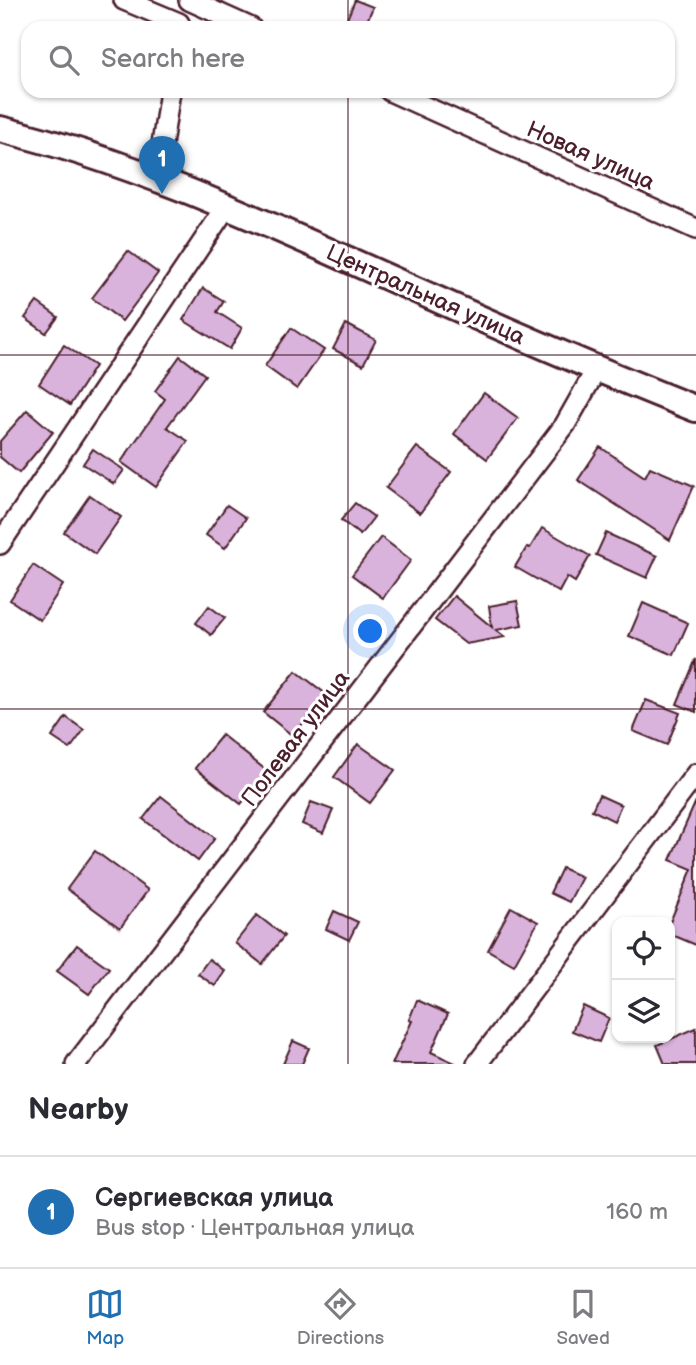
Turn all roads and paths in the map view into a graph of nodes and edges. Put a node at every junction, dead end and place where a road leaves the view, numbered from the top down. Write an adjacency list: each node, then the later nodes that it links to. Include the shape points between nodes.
1 (124, 0): 4 (street)
2 (184, 0): 5 (street)
3 (189, 0): 6 (street)
4 (170, 21)
5 (180, 21)
6 (236, 21)
7 (169, 98): 10 (street)
8 (406, 98): 12 (street, Новая улица)
9 (0, 129): 10 (street, Центральная улица)
10 (157, 178): 11 (street, Центральная улица)
11 (227, 206): 13 (street, Центральная улица); 15 (street)
12 (696, 229)
13 (596, 370): 14 (street, Центральная улица); 17 (street, Полевая улица, via 565,425)
14 (696, 409)
15 (0, 544)
16 (696, 774): 18 (street)
17 (76, 1064)
18 (477, 1064)

